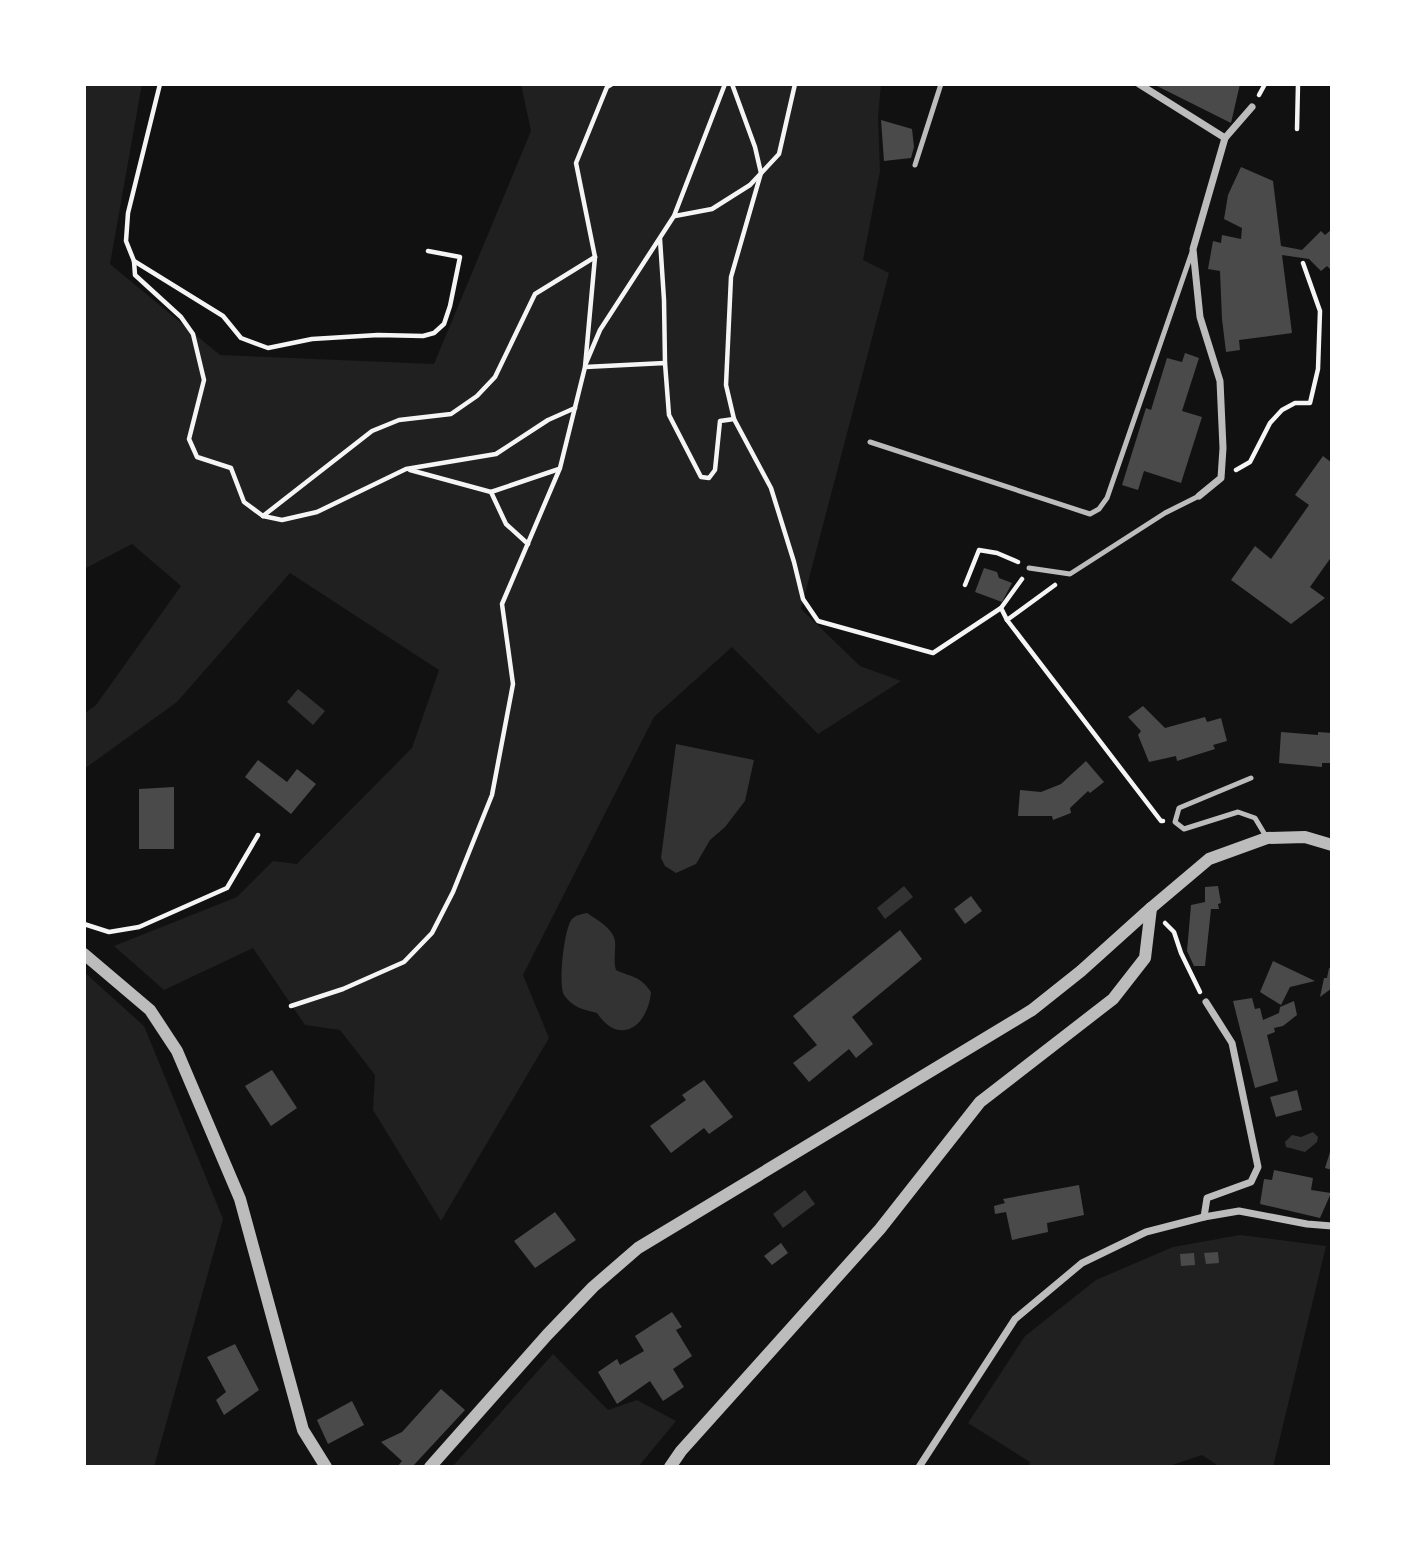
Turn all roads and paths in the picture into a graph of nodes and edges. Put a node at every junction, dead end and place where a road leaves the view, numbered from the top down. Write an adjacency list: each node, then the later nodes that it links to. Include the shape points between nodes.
1 (160, 84): 19 (path, via 128,213 126,241)
2 (612, 84): 18 (path, via 576,163)
3 (725, 84): 14 (path)
4 (732, 84): 13 (path)
5 (795, 84): 13 (path, via 779,154)
6 (941, 84): 12 (lane)
7 (1139, 84): 11 (street)
8 (1298, 84): 10 (path)
9 (1252, 107): 11 (street)
10 (1297, 129)
11 (1226, 138): 16 (street)
12 (915, 165)
13 (761, 173): 14 (path, via 712,209); 24 (path, via 731,277 726,385)
14 (674, 216): 15 (path)
15 (660, 238): 21 (path); 22 (path, via 600,330)
16 (1193, 249): 25 (lane, via 1107,498 1099,509 1090,514); 28 (street, via 1200,317 1220,381)
17 (428, 251): 19 (path, via 460,257 444,324 434,333 312,339 268,348 241,338 223,316)
18 (595, 257): 22 (path); 31 (path, via 535,294 495,377 477,396 451,414 399,420 372,431)
19 (134, 261): 31 (path, via 135,275 193,334 204,380 189,439 197,457 231,468 244,502)
20 (1303, 263): 28 (path, via 1320,311 1318,369 1310,403 1295,403 1282,410 1250,461)
21 (665, 363): 22 (path); 24 (path, via 669,415 701,477 709,478 715,470 720,421)
22 (584, 367): 23 (path)
23 (575, 408): 26 (path); 27 (path, via 496,454)
24 (734, 419): 36 (path, via 771,488 803,599 818,621 933,653)
25 (870, 442)
26 (560, 468): 29 (path); 32 (path)
27 (406, 469): 29 (path); 31 (path, via 317,512 282,520)
28 (1221, 478): 30 (street)
29 (491, 492): 32 (path, via 506,524)
30 (1199, 496): 34 (lane)
31 (262, 516)
32 (528, 544): 47 (path, via 502,604 513,684 492,795 432,933 404,962)
33 (1029, 568): 34 (lane); 35 (path, via 979,550); 36 (path)
34 (1070, 574): 37 (path)
35 (965, 585)
36 (1001, 608): 37 (path)
37 (1007, 620): 39 (path, via 1161,821)
38 (1251, 778): 39 (lane, via 1179,808)
39 (1175, 822): 41 (lane, via 1184,830 1238,812 1255,818)
40 (258, 835): 44 (path, via 228,888 139,927 109,932)
41 (1267, 838): 42 (street, via 1305,837); 43 (street, via 1209,859)
42 (1332, 845)
43 (1150, 908): 46 (path, via 1174,932); 51 (street, via 1032,1010 638,1248 547,1335); 52 (street, via 1145,958 1112,999 980,1102 880,1229)
44 (84, 924)
45 (84, 954): 50 (street, via 150,1010 177,1051 240,1199 303,1430)
46 (1206, 1002): 48 (street, via 1232,1043 1258,1167 1251,1182 1207,1198)
47 (291, 1006)
48 (1204, 1217): 49 (street, via 1239,1211); 53 (street, via 1146,1232 1082,1264 1015,1319)
49 (1332, 1226)
50 (326, 1467)
51 (430, 1467)
52 (670, 1467)
53 (919, 1467)

